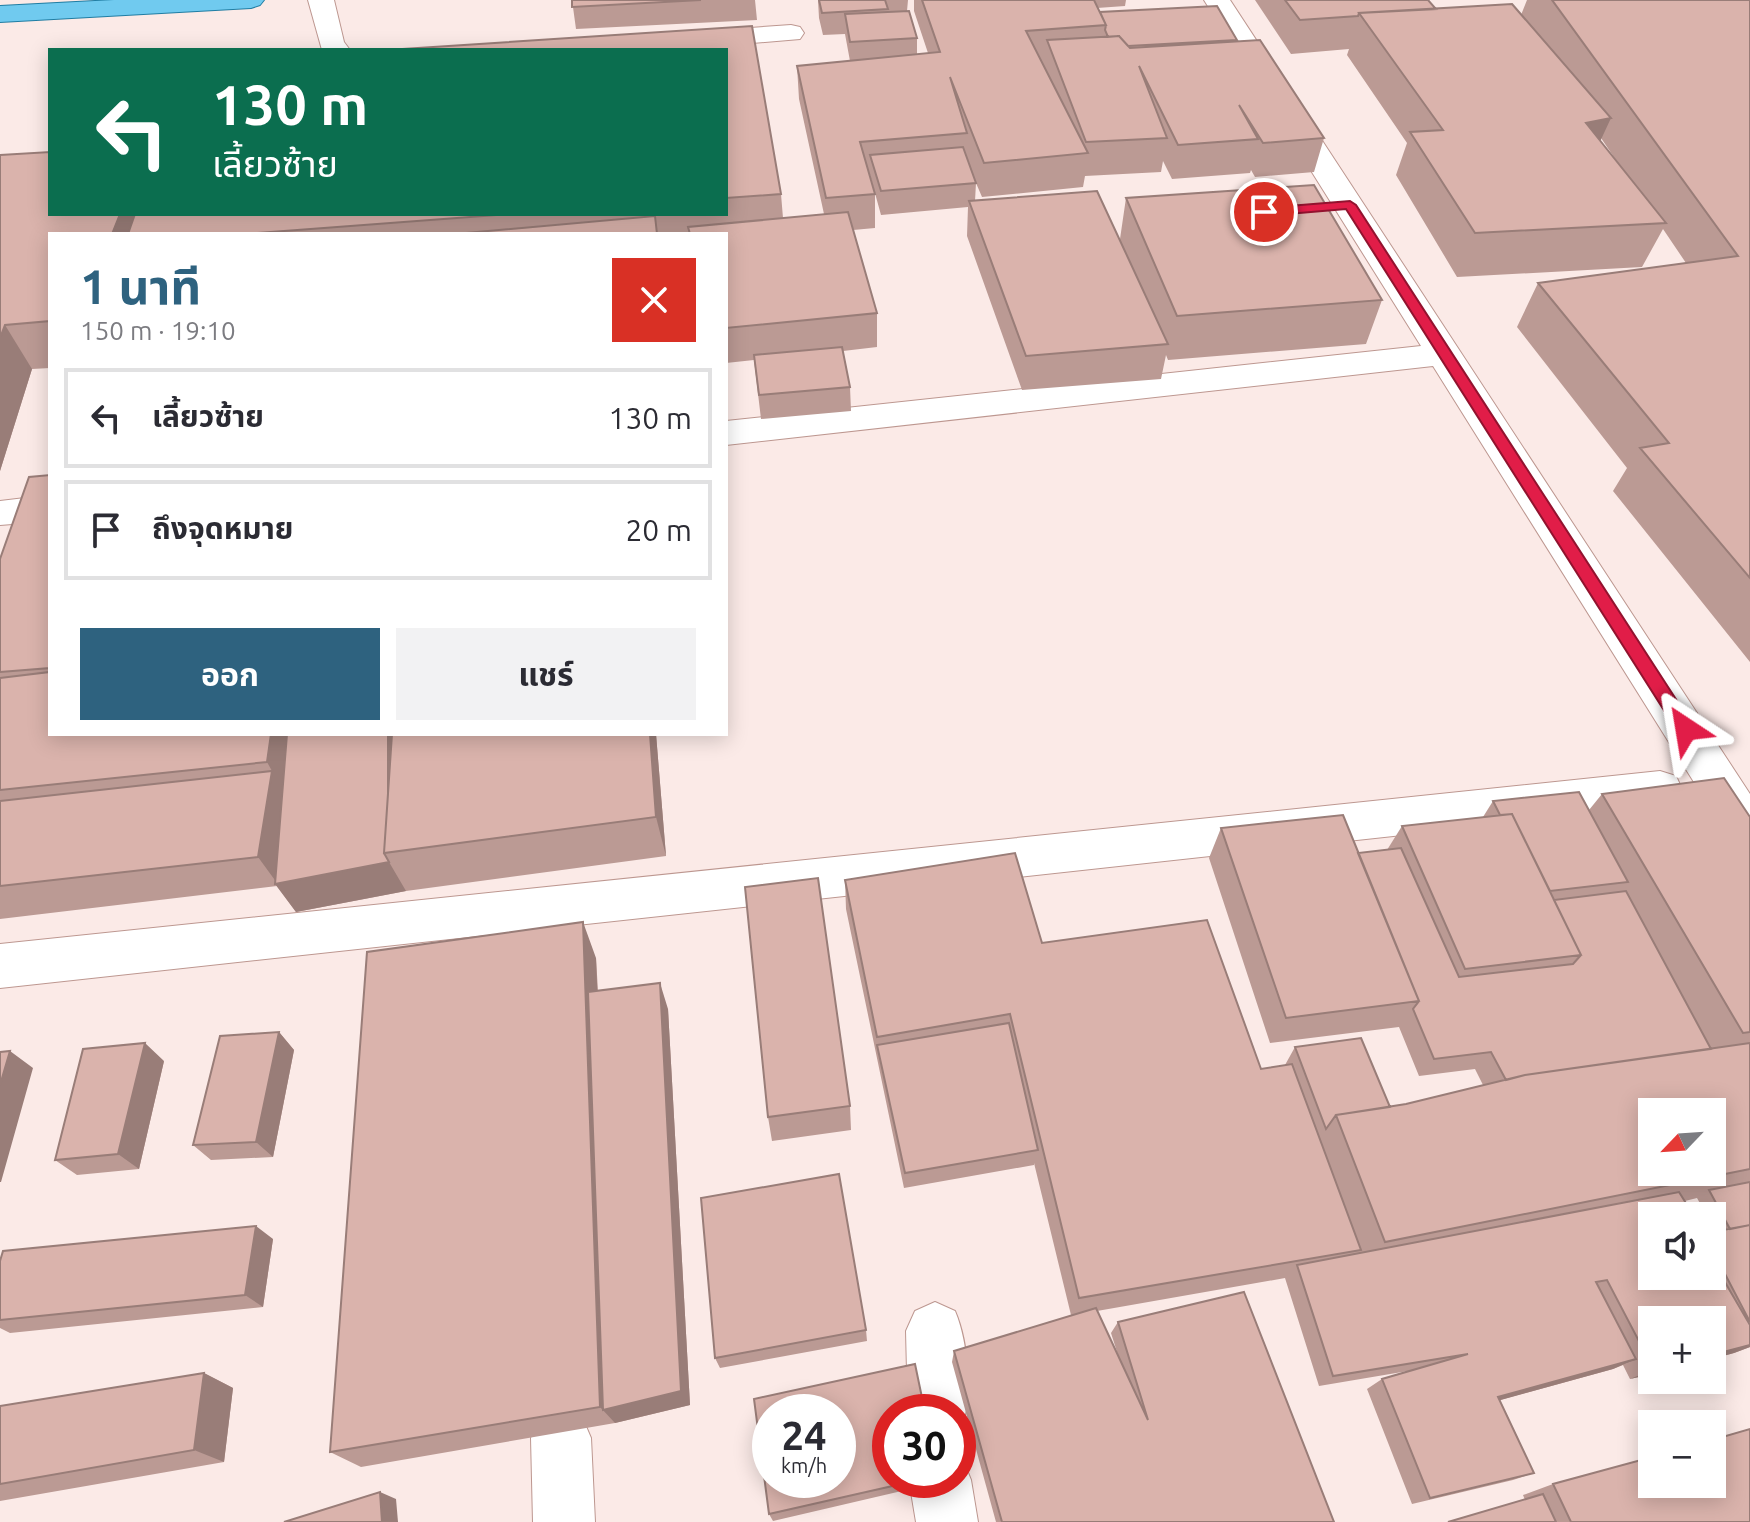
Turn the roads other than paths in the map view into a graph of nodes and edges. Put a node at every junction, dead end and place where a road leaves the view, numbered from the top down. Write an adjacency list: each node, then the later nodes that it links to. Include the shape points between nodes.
1 (251, 0): 4 (main road)
2 (321, 0): 8 (street)
3 (1217, 0): 9 (street, via 1335,206)
4 (222, 1): 5 (main road)
5 (0, 14)
6 (791, 33): 7 (street)
7 (670, 41)
8 (335, 48)
9 (1445, 354): 10 (street); 13 (street)
10 (728, 433)
11 (48, 508): 12 (street)
12 (5, 513)
13 (1720, 783): 14 (street); 15 (street)
14 (1750, 832)
15 (0, 966)
16 (935, 1331): 17 (street)
17 (937, 1394)
18 (561, 1438): 20 (street)
19 (943, 1498): 21 (street)
20 (564, 1522)
21 (947, 1522)

